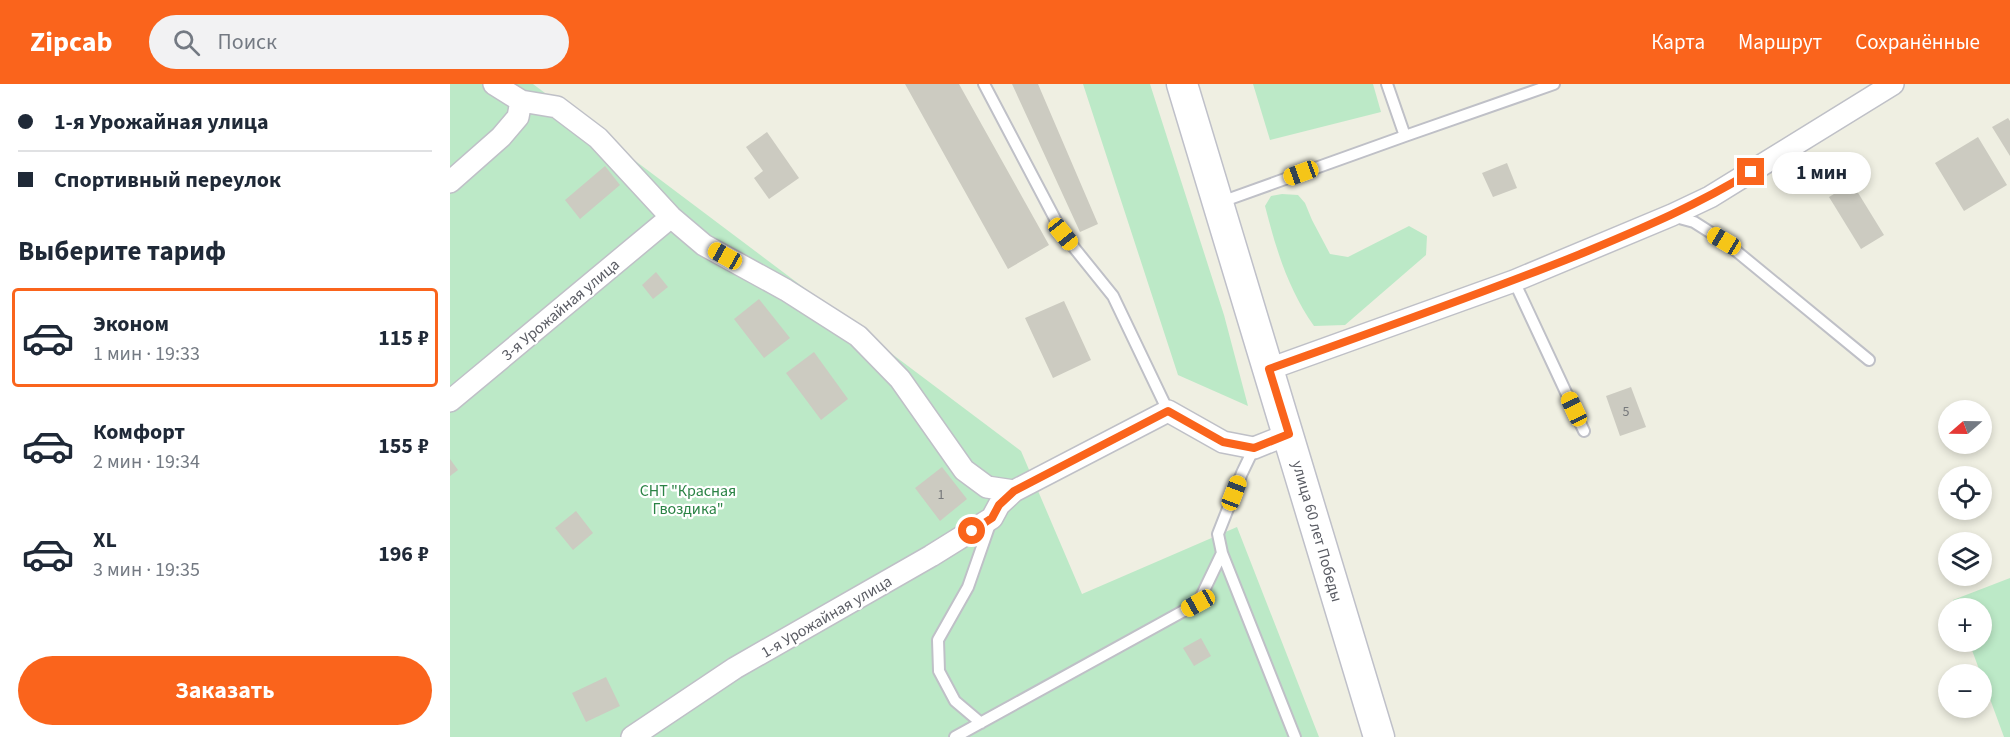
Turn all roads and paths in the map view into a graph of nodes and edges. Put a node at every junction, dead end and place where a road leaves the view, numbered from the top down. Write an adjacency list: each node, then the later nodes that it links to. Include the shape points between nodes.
1 (494, 84): 7 (street)
2 (984, 84): 17 (lane, via 1063,234 1113,296)
3 (1182, 84): 10 (street, улица 60 лет Победы)
4 (1388, 84): 8 (lane)
5 (1554, 84): 8 (lane)
6 (1893, 84): 11 (street)
7 (521, 101): 9 (street, via 518,117 501,137); 12 (street, via 557,107 598,138)
8 (1405, 136): 10 (lane)
9 (450, 182)
10 (1218, 203): 15 (street, улица 60 лет Победы)
11 (1672, 216): 13 (street); 14 (lane, via 1694,222 1724,241)
12 (670, 217): 16 (street, 3-я Урожайная улица); 21 (street, via 704,245 858,336 900,379 964,470 987,487)
13 (1514, 281): 15 (street); 18 (lane)
14 (1869, 360)
15 (1269, 369): 19 (street, улица 60 лет Победы)
16 (450, 401)
17 (1168, 411): 20 (street, via 1223,442); 21 (street)
18 (1584, 430)
19 (1289, 434): 20 (street); 28 (street, улица 60 лет Победы)
20 (1254, 448): 23 (lane, via 1218,534)
21 (1014, 491): 22 (street, 1-я Урожайная улица)
22 (992, 518): 24 (lane, via 968,587 938,640 939,671 954,701); 25 (street, 1-я Урожайная улица, via 735,668)
23 (1222, 553): 24 (lane, via 1198,603); 27 (lane)
24 (981, 723): 26 (lane)
25 (632, 737)
26 (955, 737)
27 (1295, 737)
28 (1378, 737)

